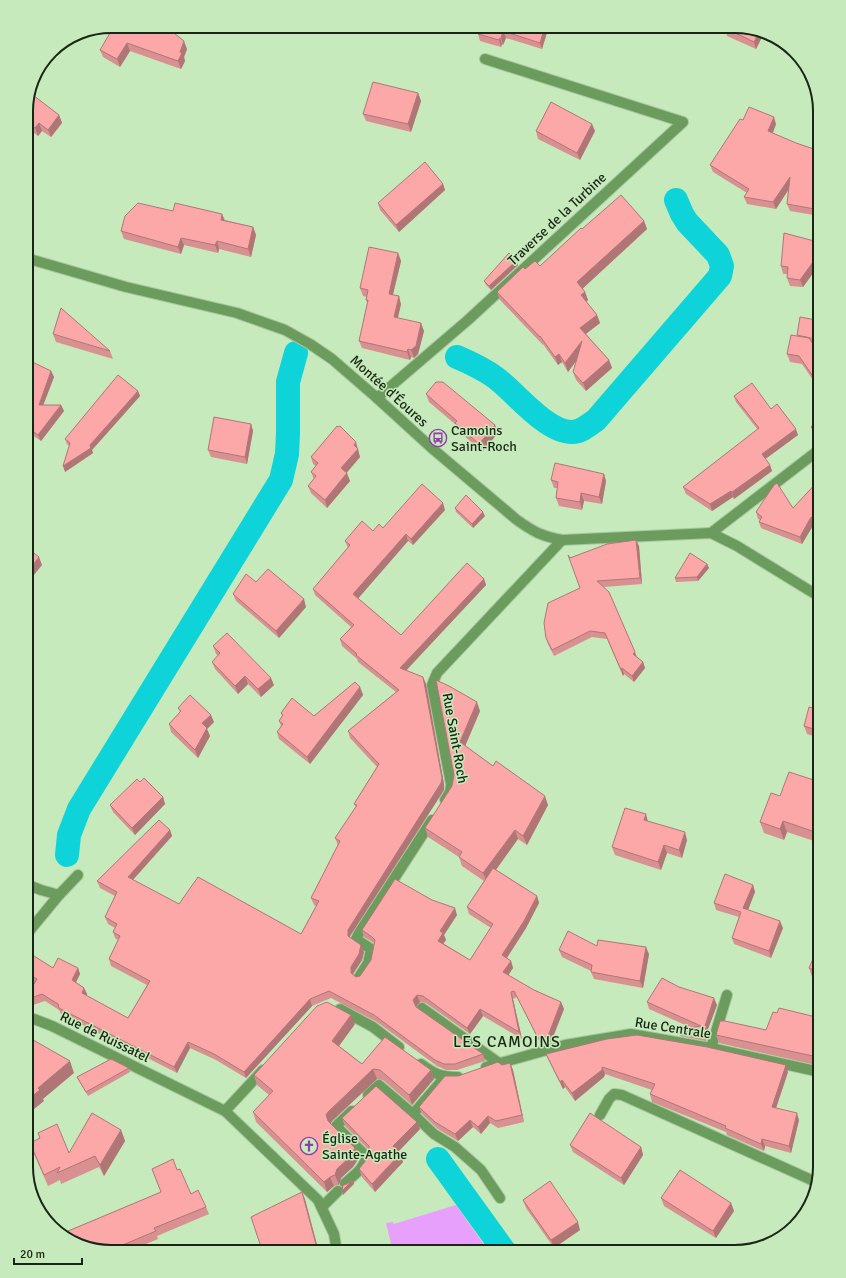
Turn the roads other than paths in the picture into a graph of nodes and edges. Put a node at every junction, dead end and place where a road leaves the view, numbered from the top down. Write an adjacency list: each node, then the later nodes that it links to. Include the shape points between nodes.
1 (485, 59): 3 (street, Traverse de la Turbine, via 683,122 468,320)
2 (33, 260): 3 (street, Montée d'Éoures, via 126,287 237,313 285,330 332,359)
3 (377, 398): 6 (street, Montée d'Éoures, via 517,520 545,537)
4 (813, 454): 5 (street)
5 (711, 533): 6 (street, Montée d'Éoures); 7 (street, Montée d'Éoures)
6 (562, 540): 12 (street, Rue Saint-Roch, via 436,673 432,685 451,784 450,792 356,939 371,949 368,963)
7 (813, 593)
8 (78, 875): 10 (street)
9 (33, 886): 10 (street)
10 (59, 895): 11 (street)
11 (33, 927)
12 (359, 977)
13 (727, 995): 17 (street)
14 (331, 1004): 23 (street, via 373,1027 434,1072)
15 (422, 1008): 18 (street)
16 (33, 1018): 24 (street, Rue de Ruissatel)
17 (711, 1048): 18 (street, Rue Centrale, via 632,1034 565,1045); 21 (street, Rue Centrale)
18 (499, 1063): 20 (street, Rue Centrale)
19 (268, 1065): 24 (street)
20 (479, 1070)
21 (813, 1070)
22 (465, 1074): 23 (street)
23 (445, 1077): 25 (street)
24 (225, 1111): 29 (street, Rue de Ruissatel, via 318,1200)
25 (413, 1114): 28 (street, via 434,1134 455,1147 481,1170); 29 (street, via 379,1085 336,1126 366,1156 366,1162)
26 (600, 1115): 27 (street, via 614,1094 622,1095)
27 (811, 1180)
28 (500, 1198)
29 (322, 1207): 30 (street, Rue de Ruissatel, via 334,1234)
30 (336, 1245)

